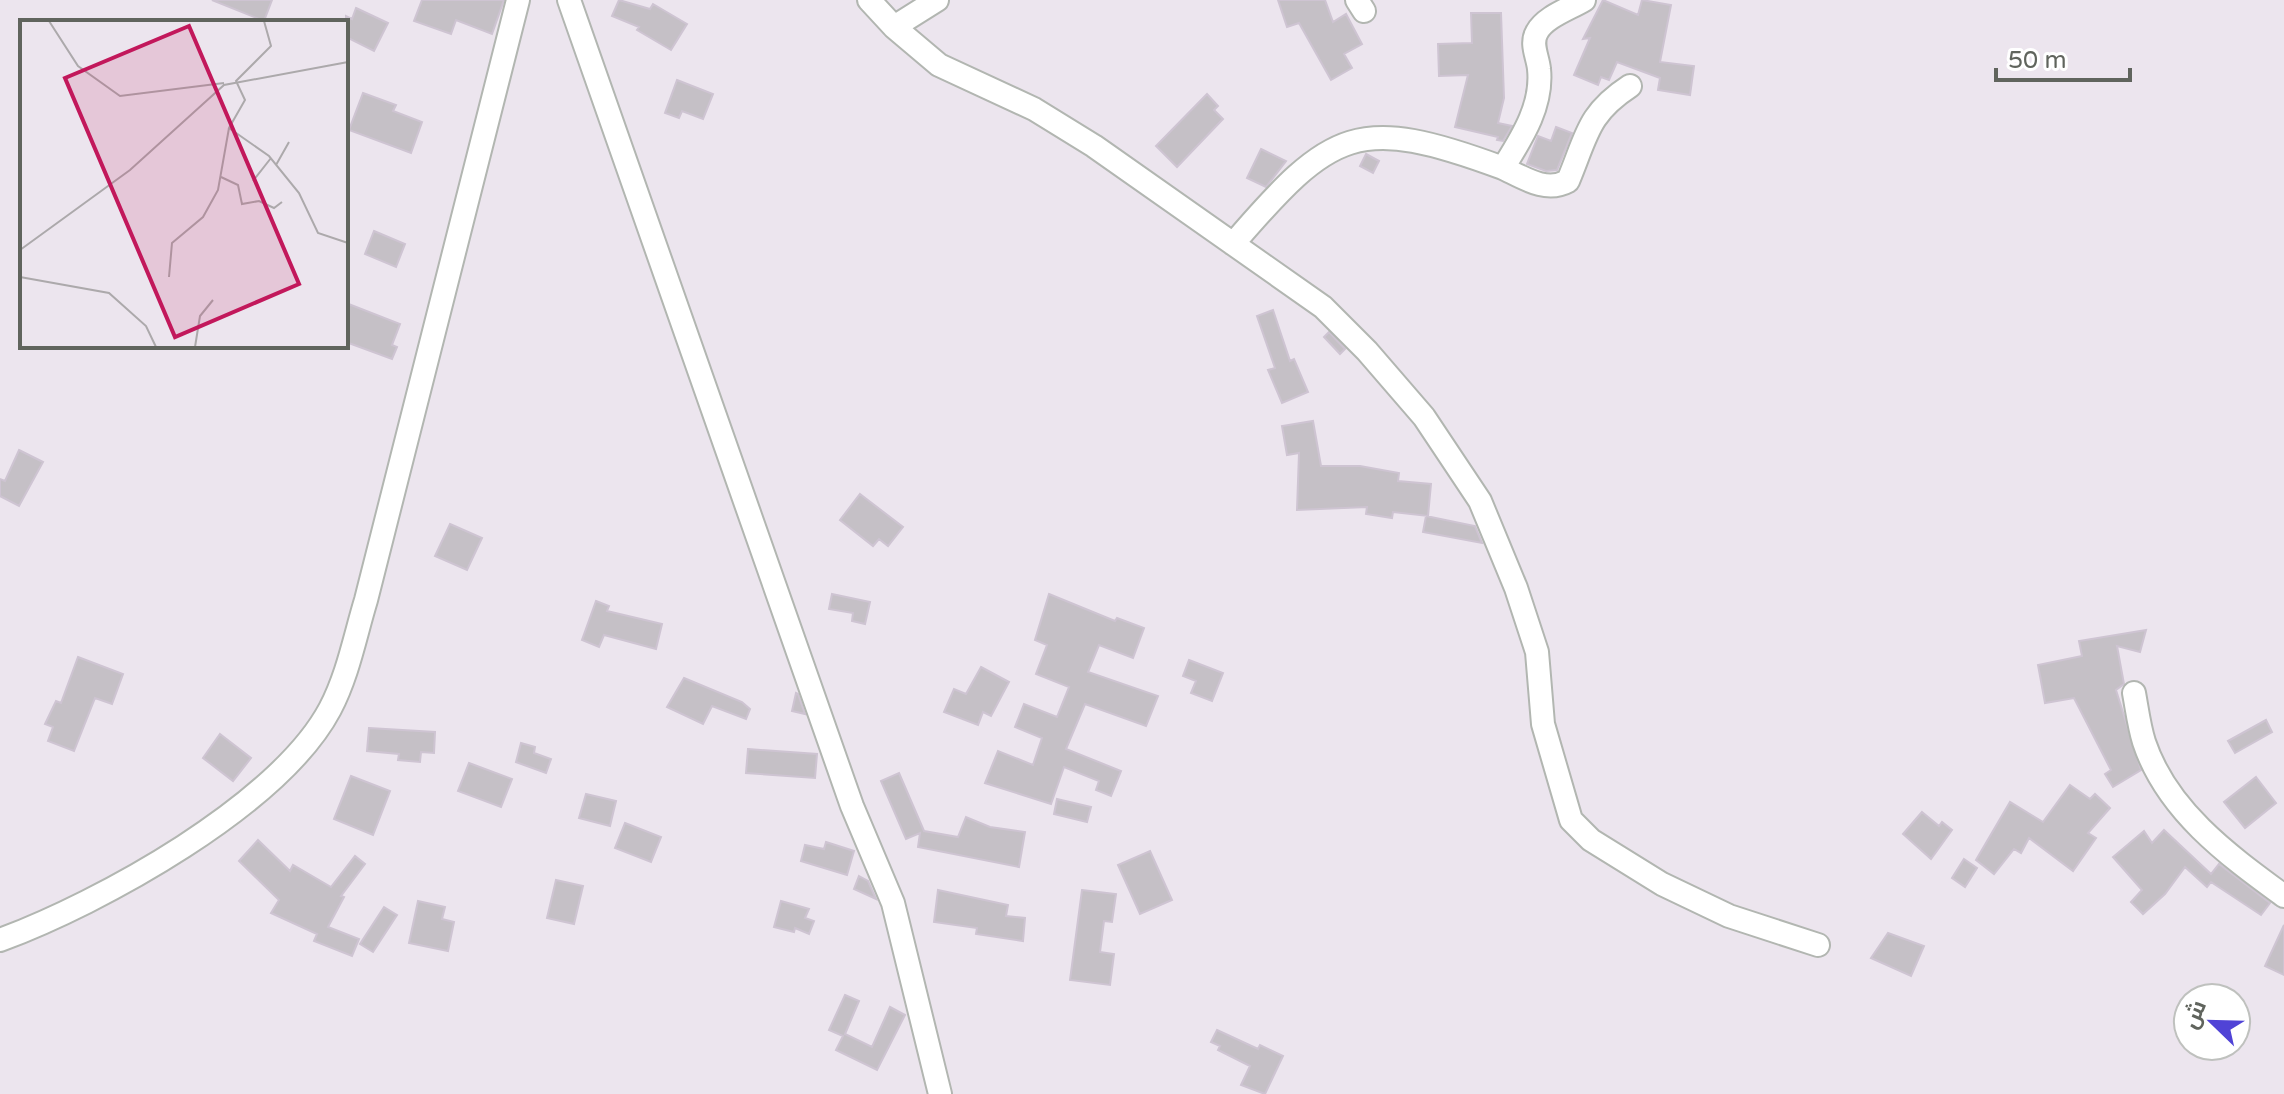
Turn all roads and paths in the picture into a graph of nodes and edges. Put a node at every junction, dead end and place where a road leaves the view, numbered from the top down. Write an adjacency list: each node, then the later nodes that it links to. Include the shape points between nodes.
1 (518, 0): 12 (street, via 366,600 329,711 259,794 101,895)
2 (569, 0): 14 (street, via 852,806 893,903)
3 (869, 0): 6 (street)
4 (937, 0): 6 (street)
5 (1584, 0): 8 (street, via 1549,19 1536,33 1540,70 1535,106)
6 (894, 27): 9 (street, via 939,65 1034,109)
7 (1630, 86): 8 (street, via 1605,102 1589,122 1568,181 1537,184)
8 (1503, 168): 9 (street, via 1439,144 1395,136 1348,142 1323,152 1277,193)
9 (1233, 244): 13 (street, via 1323,307 1367,351 1424,417 1480,501 1537,652 1543,724 1571,820 1591,840 1662,884 1729,916)
10 (2134, 693): 11 (street, via 2144,742 2162,780 2207,838)
11 (2284, 896)
12 (0, 940)
13 (1818, 945)
14 (940, 1094)

